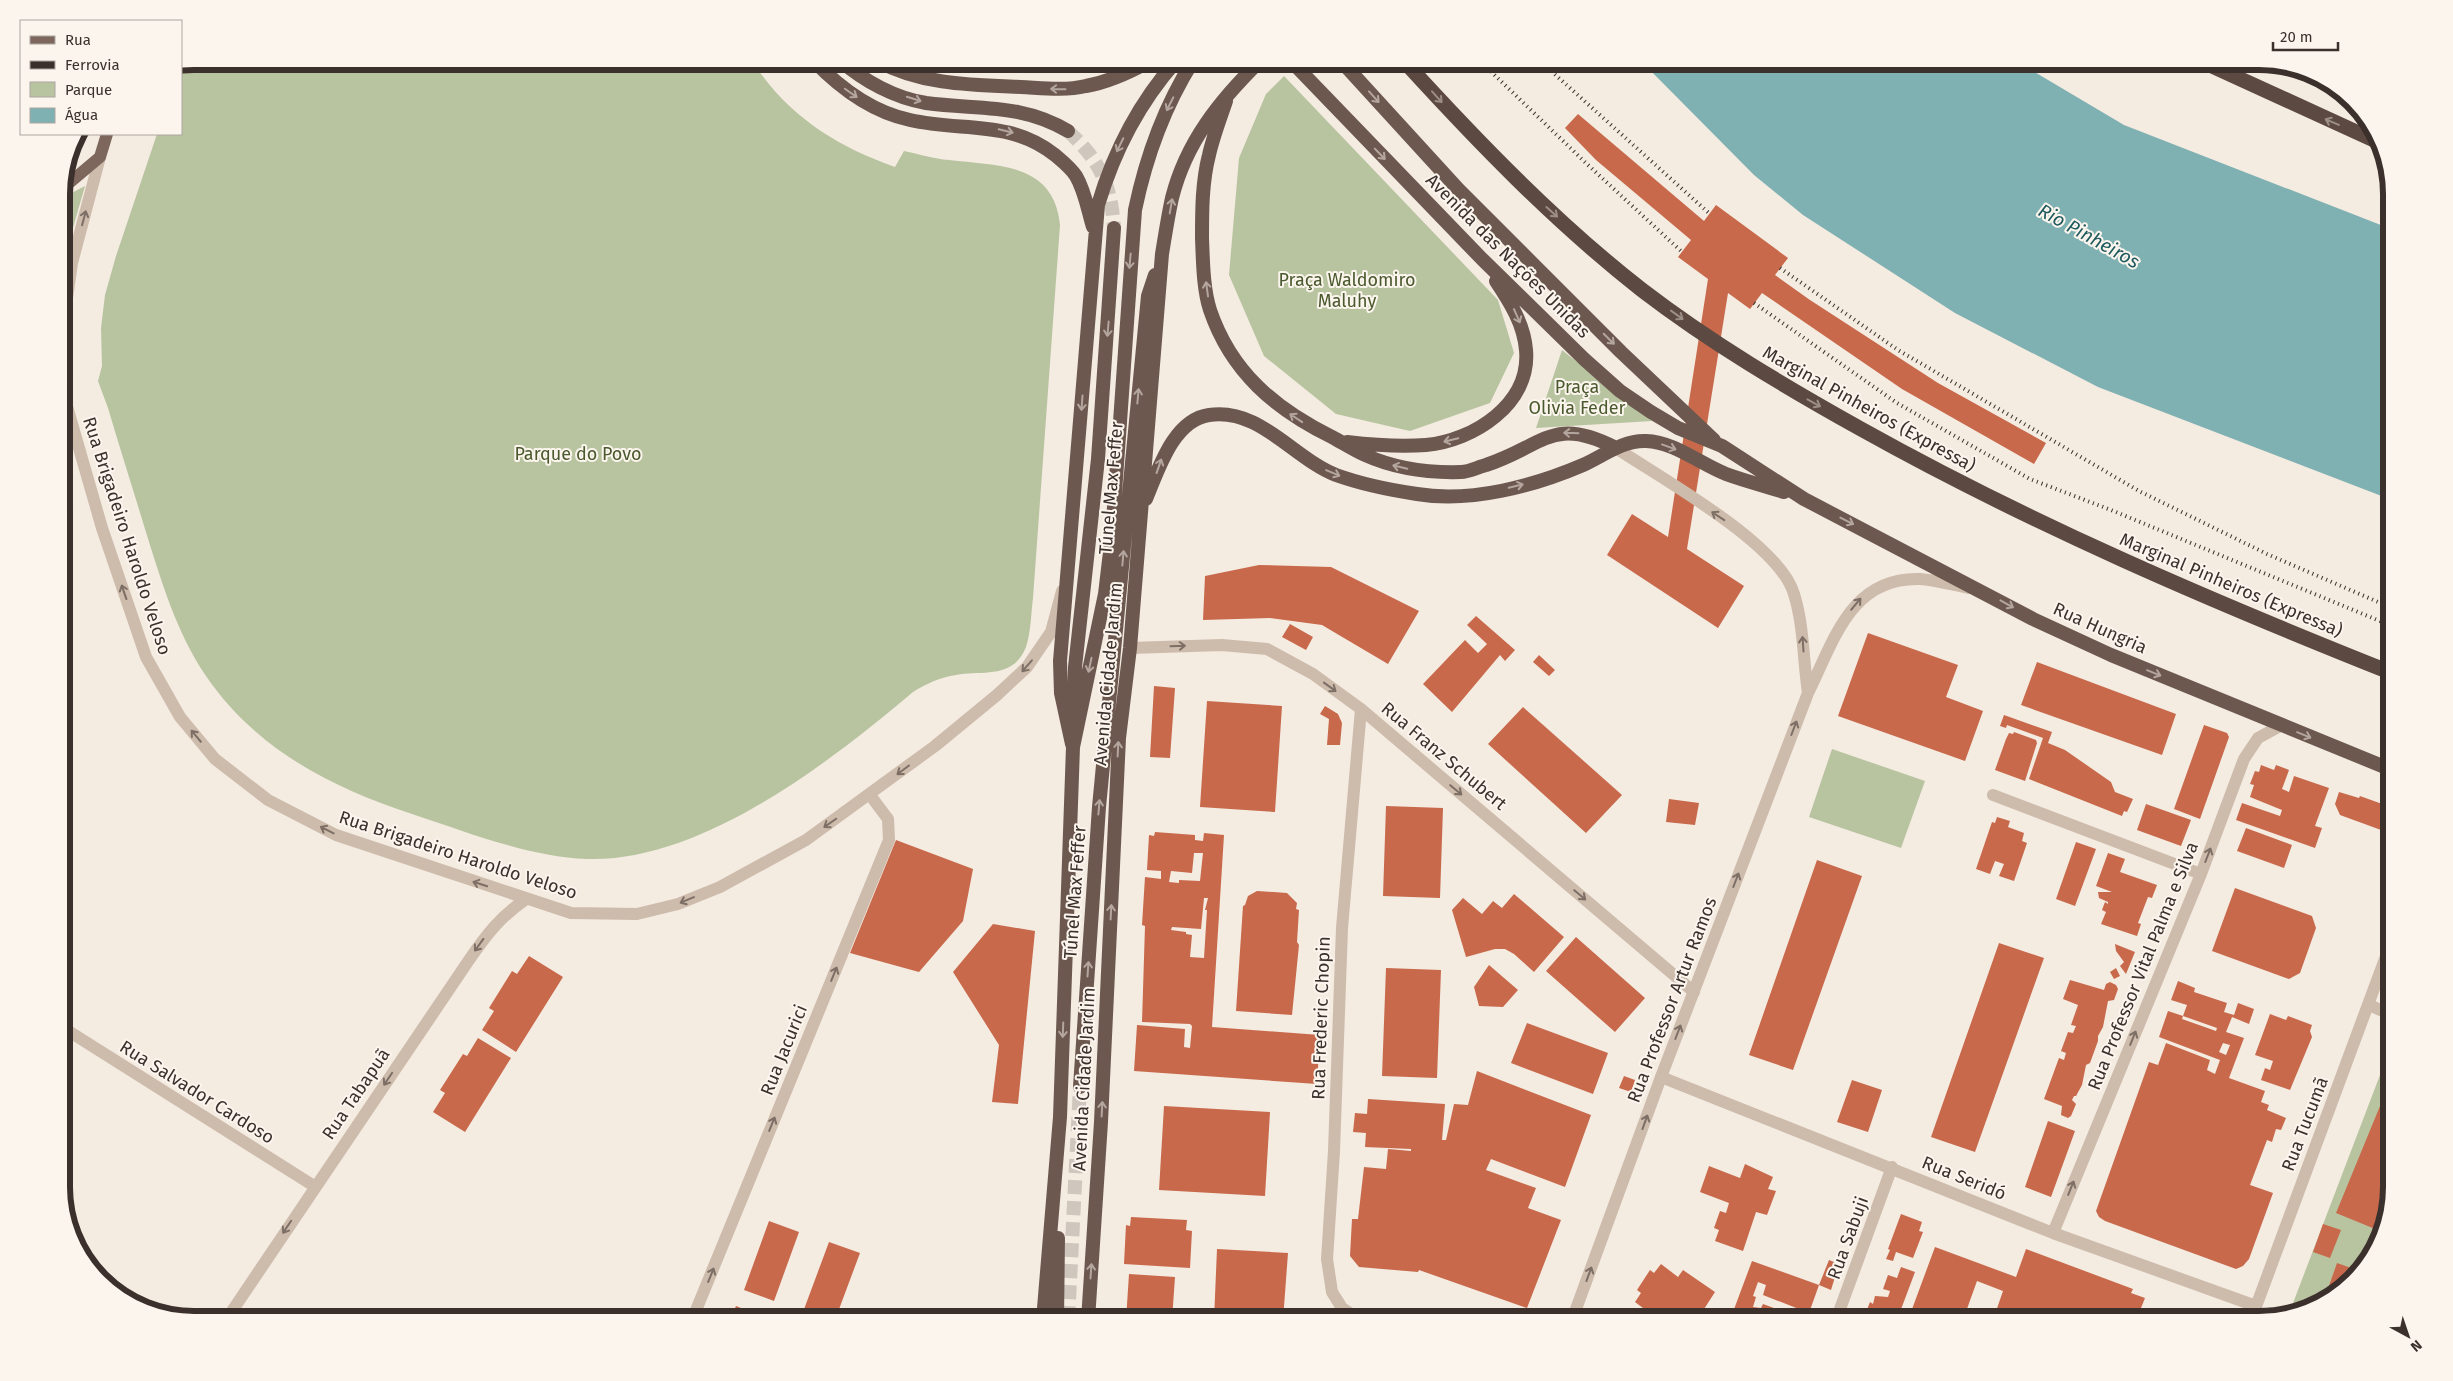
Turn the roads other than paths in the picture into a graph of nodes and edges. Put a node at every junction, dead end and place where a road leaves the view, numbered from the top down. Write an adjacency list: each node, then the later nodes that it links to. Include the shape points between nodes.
1 (824, 70): 19 (highway, one-way to 19, via 852,95 882,111 909,120 1000,130 1036,142 1066,164 1076,176)
2 (853, 70): 13 (highway, one-way to 13, via 873,84 925,102 1032,114)
3 (894, 70): 4 (highway, one-way to 3, via 1106,81 1065,89 975,86 925,79)
4 (1130, 70)
5 (1169, 70): 19 (highway, Avenida Cidade Jardim, one-way to 19, via 1141,106 1118,148 1098,205)
6 (1189, 70): 36 (highway, Avenida Cidade Jardim, one-way to 36, via 1154,141 1142,174 1135,210 1111,545 1105,594)
7 (1251, 70): 12 (highway, Avenida Cidade Jardim)
8 (1300, 70): 21 (highway, Avenida das Nações Unidas, one-way to 21)
9 (1349, 70): 25 (highway, Avenida das Nações Unidas, one-way to 25, via 1458,189 1621,352)
10 (1412, 70): 32 (highway, Marginal Pinheiros (Expressa), one-way to 32, via 1461,124 1551,212 1642,290 1722,347 1936,471 2078,539)
11 (2221, 70): 15 (highway, one-way to 11)
12 (1229, 92): 20 (highway, Avenida Cidade Jardim, one-way to 12, via 1172,197 1187,155); 24 (highway, one-way to 12, via 1275,404 1244,372 1224,343 1210,308 1203,262 1202,209 1208,157)
13 (1068, 131)
14 (106, 135): 16 (main road)
15 (2369, 138)
16 (100, 157): 17 (main road); 22 (street, one-way to 16)
17 (70, 183)
18 (1114, 228): 36 (highway, one-way to 36, via 1098,459 1075,667)
19 (1094, 232): 29 (highway, Avenida Cidade Jardim, one-way to 29, via 1077,478)
20 (1162, 254): 28 (highway, Avenida Cidade Jardim); 48 (highway, Túnel Max Feffer, one-way to 20, via 1099,807 1148,296)
21 (1482, 259): 24 (highway, one-way to 24, via 1512,305 1527,351 1524,375 1502,411 1483,428 1463,437 1428,445 1386,446); 25 (highway, Avenida das Nações Unidas, via 1620,391 1678,428)
22 (70, 278)
23 (70, 417): 41 (street, Rua Brigadeiro Haroldo Veloso, one-way to 23, via 336,835 268,800 215,759 180,717 146,657 102,528)
24 (1339, 441): 26 (highway, one-way to 24, via 1588,435 1569,432 1554,434 1503,459 1464,472 1424,472 1364,455)
25 (1722, 446): 27 (highway, Avenida das Nações Unidas)
26 (1616, 448): 27 (highway, one-way to 27, via 1646,440 1665,444 1726,474); 28 (highway, one-way to 26, via 1163,456 1173,440 1186,426 1206,415 1221,413 1235,415 1259,426 1320,467 1336,474 1419,495 1468,496 1517,487 1584,464); 33 (street, Rua Professor Artur Ramos, one-way to 26, via 1794,592 1780,566 1729,523)
27 (1804, 499): 30 (highway, Rua Hungria, one-way to 30)
28 (1141, 511): 31 (highway, Avenida Cidade Jardim)
29 (1066, 574): 36 (highway, Avenida Cidade Jardim, via 1061,693); 39 (street, Rua Brigadeiro Haroldo Veloso, one-way to 39, via 1051,632 1027,667 935,746)
30 (1981, 590): 33 (street, Rua Professor Artur Ramos, one-way to 30, via 1851,610 1875,588 1919,579); 35 (highway, Rua Hungria, one-way to 35, via 2110,655)
31 (1130, 648): 34 (street, Rua Franz Schubert, one-way to 34, via 1222,645 1267,649 1313,674); 58 (highway, Avenida Cidade Jardim, one-way to 31, via 1101,1122 1118,738)
32 (2383, 669)
33 (1808, 693): 43 (street, Rua Professor Artur Ramos, one-way to 33)
34 (1361, 709): 43 (street, Rua Franz Schubert, one-way to 43); 59 (street, Rua Frederic Chopin, via 1342,928 1327,1259 1332,1292)
35 (2280, 726): 37 (highway, Rua Hungria, one-way to 37); 40 (street, Rua Professor Vital Palma e Silva, one-way to 35, via 2250,748 2258,738)
36 (1073, 748): 49 (highway, Avenida Cidade Jardim, one-way to 49)
37 (2383, 766)
38 (1994, 795): 40 (street)
39 (870, 796): 41 (street, Rua Brigadeiro Haroldo Veloso, one-way to 41, via 806,840 720,886 678,904 637,914 571,913); 55 (street, Rua Jacurici, one-way to 39, via 889,840 888,819)
40 (2201, 874): 52 (street, Rua Professor Vital Palma e Silva, one-way to 40)
41 (526, 899): 51 (street, Rua Tabapuã, one-way to 51, via 493,926)
42 (2383, 964): 44 (street, Rua Tucumã)
43 (1694, 992): 47 (street, Rua Professor Artur Ramos, one-way to 43)
44 (2368, 1005): 45 (street); 53 (street, Rua Tucumã)
45 (2383, 1011)
46 (70, 1032): 51 (street, Rua Salvador Cardoso)
47 (1661, 1078): 50 (street, Rua Seridó); 60 (street, Rua Professor Artur Ramos, one-way to 47)
48 (1080, 1087)
49 (1060, 1117): 56 (highway, Avenida Cidade Jardim); 57 (highway)
50 (1892, 1168): 52 (street, Rua Seridó); 61 (street, Rua Sabuji)
51 (314, 1186): 54 (street, Rua Tabapuã, one-way to 54)
52 (2053, 1233): 53 (street, Rua Seridó)
53 (2256, 1306): 62 (street, Rua Tucumã)
54 (232, 1311)
55 (696, 1311)
56 (1044, 1311)
57 (1057, 1311)
58 (1089, 1311)
59 (1346, 1311)
60 (1575, 1311)
61 (1839, 1311)
62 (2254, 1311)

